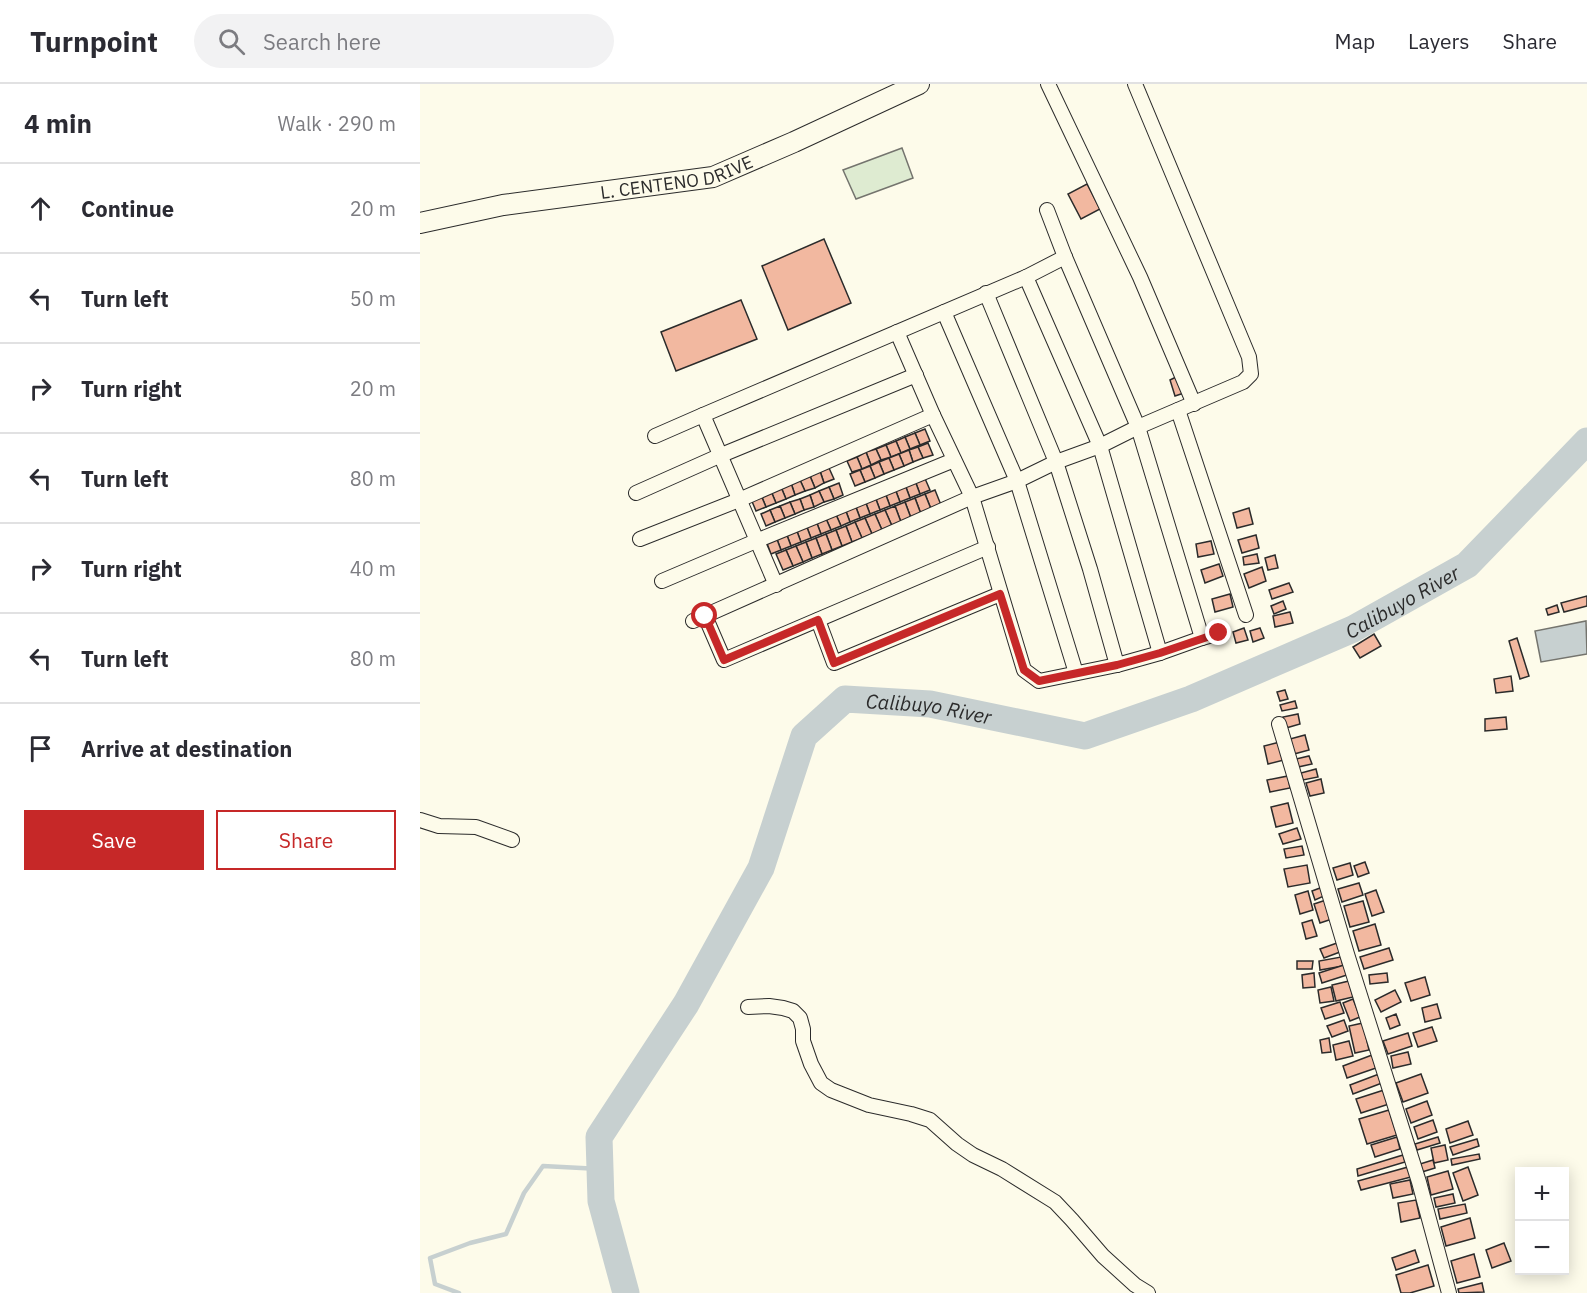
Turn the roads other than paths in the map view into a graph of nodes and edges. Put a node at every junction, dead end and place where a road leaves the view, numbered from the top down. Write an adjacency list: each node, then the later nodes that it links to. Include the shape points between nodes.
1 (919, 84): 5 (street, L. CENTENO DRIVE, via 712,177 503,205)
2 (1048, 84): 12 (street, via 1140,278)
3 (1135, 84): 12 (street, via 1249,357 1251,374 1243,382)
4 (1047, 210): 6 (street)
5 (420, 224)
6 (1065, 257): 7 (street); 16 (street)
7 (1026, 277): 8 (street); 18 (street)
8 (986, 293): 9 (street); 21 (street)
9 (944, 312): 10 (street); 22 (street)
10 (897, 332): 11 (street); 14 (street)
11 (916, 375): 15 (street); 19 (street)
12 (1194, 404): 13 (street)
13 (1178, 410): 16 (street); 32 (street)
14 (703, 415): 17 (street); 19 (street)
15 (933, 415): 20 (street); 25 (street)
16 (1138, 427): 18 (street); 35 (street)
17 (656, 436)
18 (1100, 446): 21 (street); 36 (street)
19 (720, 456): 23 (street); 25 (street)
20 (954, 460): 24 (street); 27 (street)
21 (1056, 462): 22 (street); 37 (street)
22 (1017, 481): 24 (street); 38 (street)
23 (636, 493)
24 (972, 497): 28 (street); 30 (street)
25 (739, 500): 26 (street); 27 (street)
26 (640, 539)
27 (756, 540): 29 (street); 30 (street)
28 (988, 547): 31 (street); 33 (street)
29 (662, 581)
30 (776, 585): 33 (street, via 699,618 724,660)
31 (1000, 594): 33 (street, via 834,663); 38 (street, via 1024,670 1039,681)
32 (1246, 615)
33 (818, 620)
34 (1219, 633): 35 (street)
35 (1202, 638): 36 (street)
36 (1160, 653): 37 (street)
37 (1117, 665): 38 (street)
38 (1076, 673)
39 (1279, 723): 44 (street)
40 (420, 820): 41 (street, via 440,826 476,827)
41 (512, 840)
42 (748, 1007): 43 (street, via 769,1005 793,1011 800,1018 803,1041 821,1083 869,1105 930,1120 973,1155 1054,1202 1103,1256)
43 (1148, 1293)
44 (1449, 1293)

